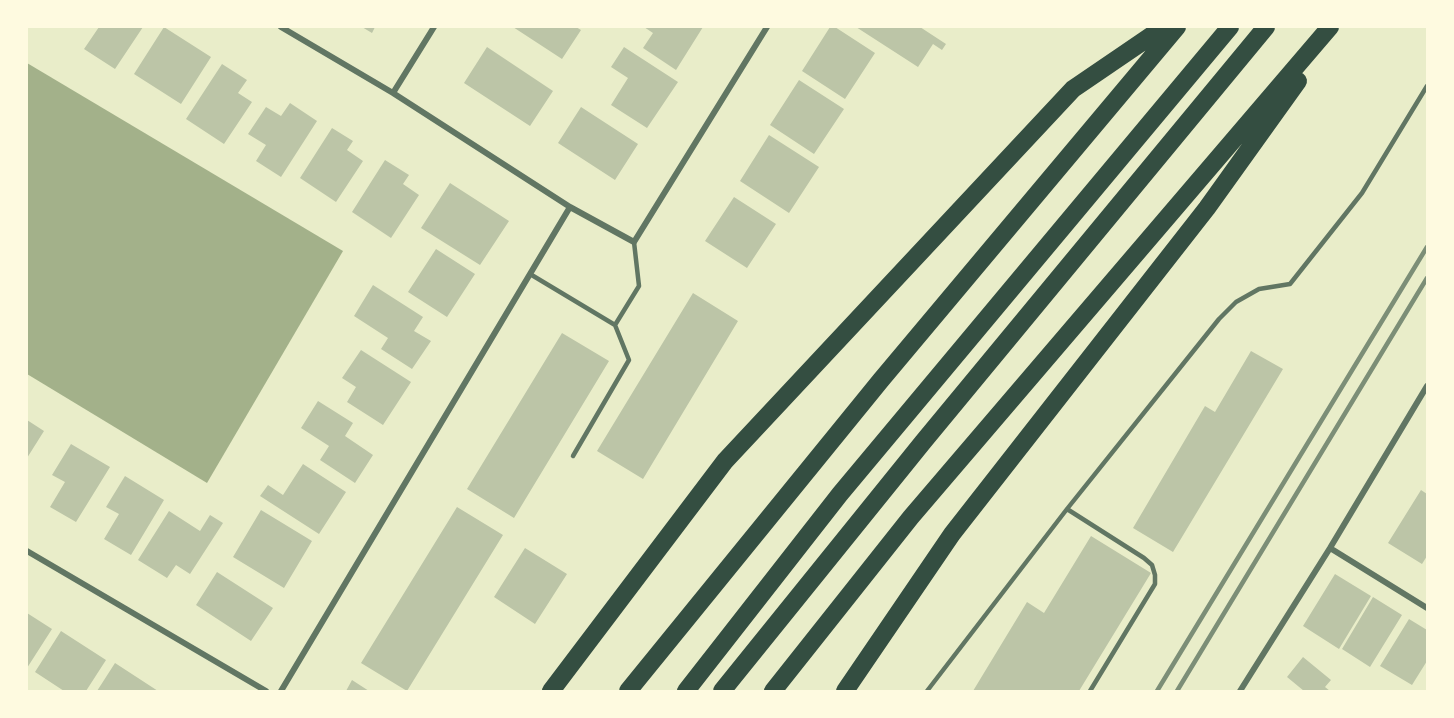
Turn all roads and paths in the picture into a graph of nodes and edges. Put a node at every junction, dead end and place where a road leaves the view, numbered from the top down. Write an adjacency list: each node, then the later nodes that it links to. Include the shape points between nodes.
1 (281, 27): 11 (street)
2 (434, 27): 11 (street)
3 (767, 27): 13 (street)
4 (1164, 27): 24 (highway, via 1073,89 734,453)
5 (1177, 27): 25 (highway, via 888,371)
6 (1230, 27): 26 (highway, via 840,494)
7 (1266, 27): 27 (highway)
8 (1330, 27): 28 (highway, via 918,508)
9 (1336, 27): 29 (highway, via 1207,208 952,534)
10 (1427, 86): 18 (lane, via 1362,193 1290,284 1259,289 1236,302 1219,319)
11 (393, 93): 12 (street)
12 (570, 207): 13 (street); 14 (street)
13 (634, 242): 15 (lane, via 639,286)
14 (530, 274): 15 (lane); 23 (street)
15 (615, 326): 17 (lane, via 629,360)
16 (1427, 386): 19 (street)
17 (573, 456)
18 (1066, 509): 30 (lane); 31 (lane, via 1144,558 1155,575 1155,584)
19 (1330, 548): 21 (street); 32 (street)
20 (27, 551): 22 (street)
21 (1427, 608)
22 (266, 691)
23 (281, 691)
24 (551, 691)
25 (628, 691)
26 (686, 691)
27 (722, 691)
28 (773, 691)
29 (845, 691)
30 (927, 691)
31 (1090, 691)
32 (1240, 691)

